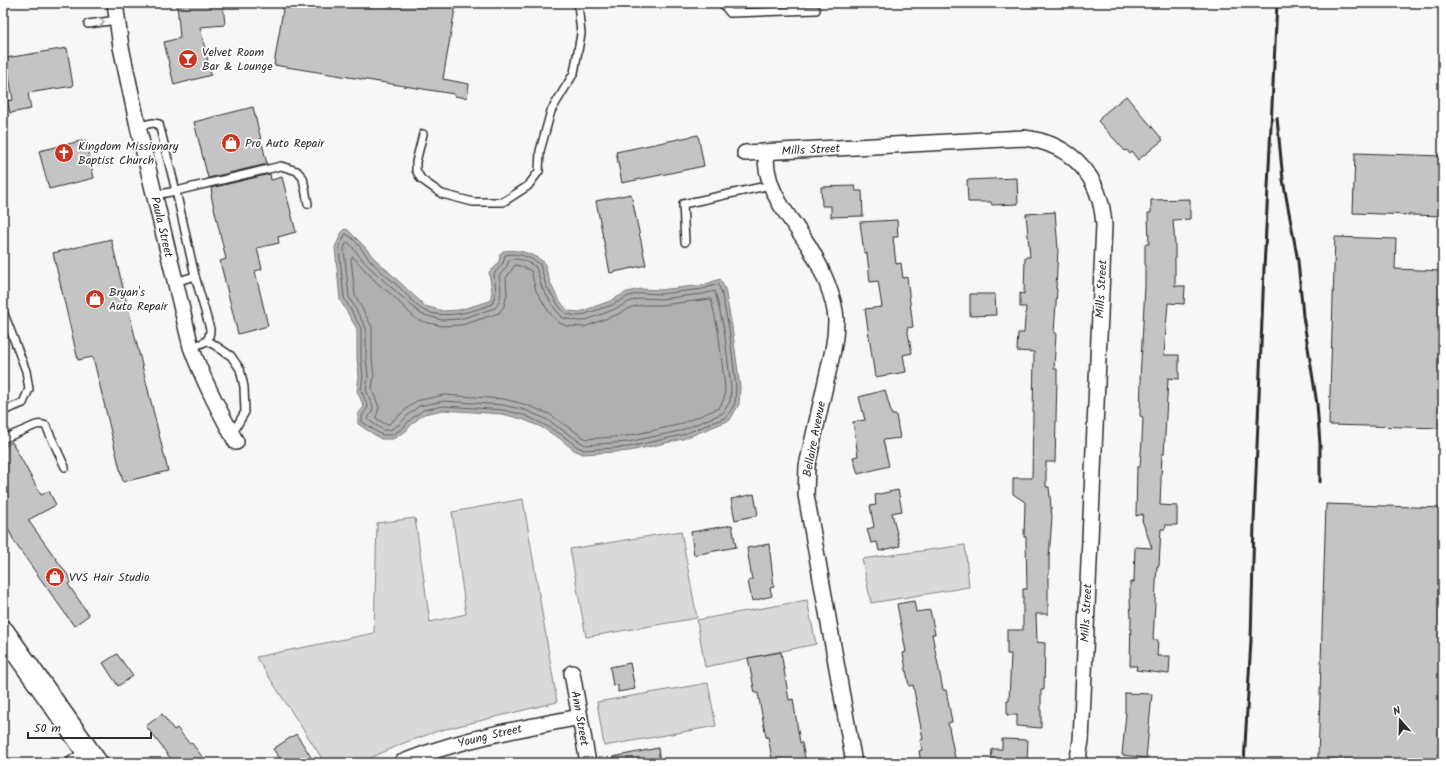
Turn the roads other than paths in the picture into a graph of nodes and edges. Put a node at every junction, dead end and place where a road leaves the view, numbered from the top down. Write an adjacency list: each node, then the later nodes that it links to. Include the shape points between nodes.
1 (115, 3): 5 (street, Paula Street)
2 (578, 3): 8 (lane, via 581,34 574,73 551,111 540,151 539,171 528,186 503,202 473,202 442,194 422,180 416,170)
3 (722, 3): 4 (lane, via 730,13)
4 (816, 10)
5 (117, 20): 6 (lane, one-way to 5); 7 (street, Paula Street)
6 (88, 24)
7 (138, 126): 12 (lane, via 159,124); 13 (street, Paula Street)
8 (423, 134)
9 (766, 152): 10 (street, Mills Street); 11 (street, Bellaire Avenue, via 767,172); 32 (street, Mills Street, via 1008,138 1040,140 1056,146 1077,162 1091,178 1103,209 1104,225 1081,741)
10 (745, 154)
11 (771, 185): 15 (lane, via 683,204); 31 (street, Bellaire Avenue, via 778,201 810,248 835,308 836,334 807,466 806,495)
12 (176, 191): 13 (lane); 14 (lane, via 281,166 297,171 303,178); 16 (lane)
13 (155, 195): 17 (street, Paula Street)
14 (308, 204)
15 (685, 242)
16 (195, 276): 17 (lane); 19 (lane, via 210,329)
17 (175, 282): 20 (street, Paula Street)
18 (3, 311): 21 (lane, via 26,371 29,389 23,403)
19 (207, 340): 20 (lane); 22 (lane, via 231,356 240,369 245,412)
20 (191, 347): 22 (street, Paula Street, via 214,402)
21 (3, 411)
22 (234, 438)
23 (3, 439): 24 (lane, via 36,425 44,425)
24 (65, 467)
25 (4, 635): 28 (main road)
26 (572, 673): 27 (street, Ann Street)
27 (580, 717): 29 (street, Young Street, via 480,738); 30 (street, Ann Street)
28 (86, 760)
29 (401, 763)
30 (588, 763)
31 (854, 763)
32 (1077, 763)

